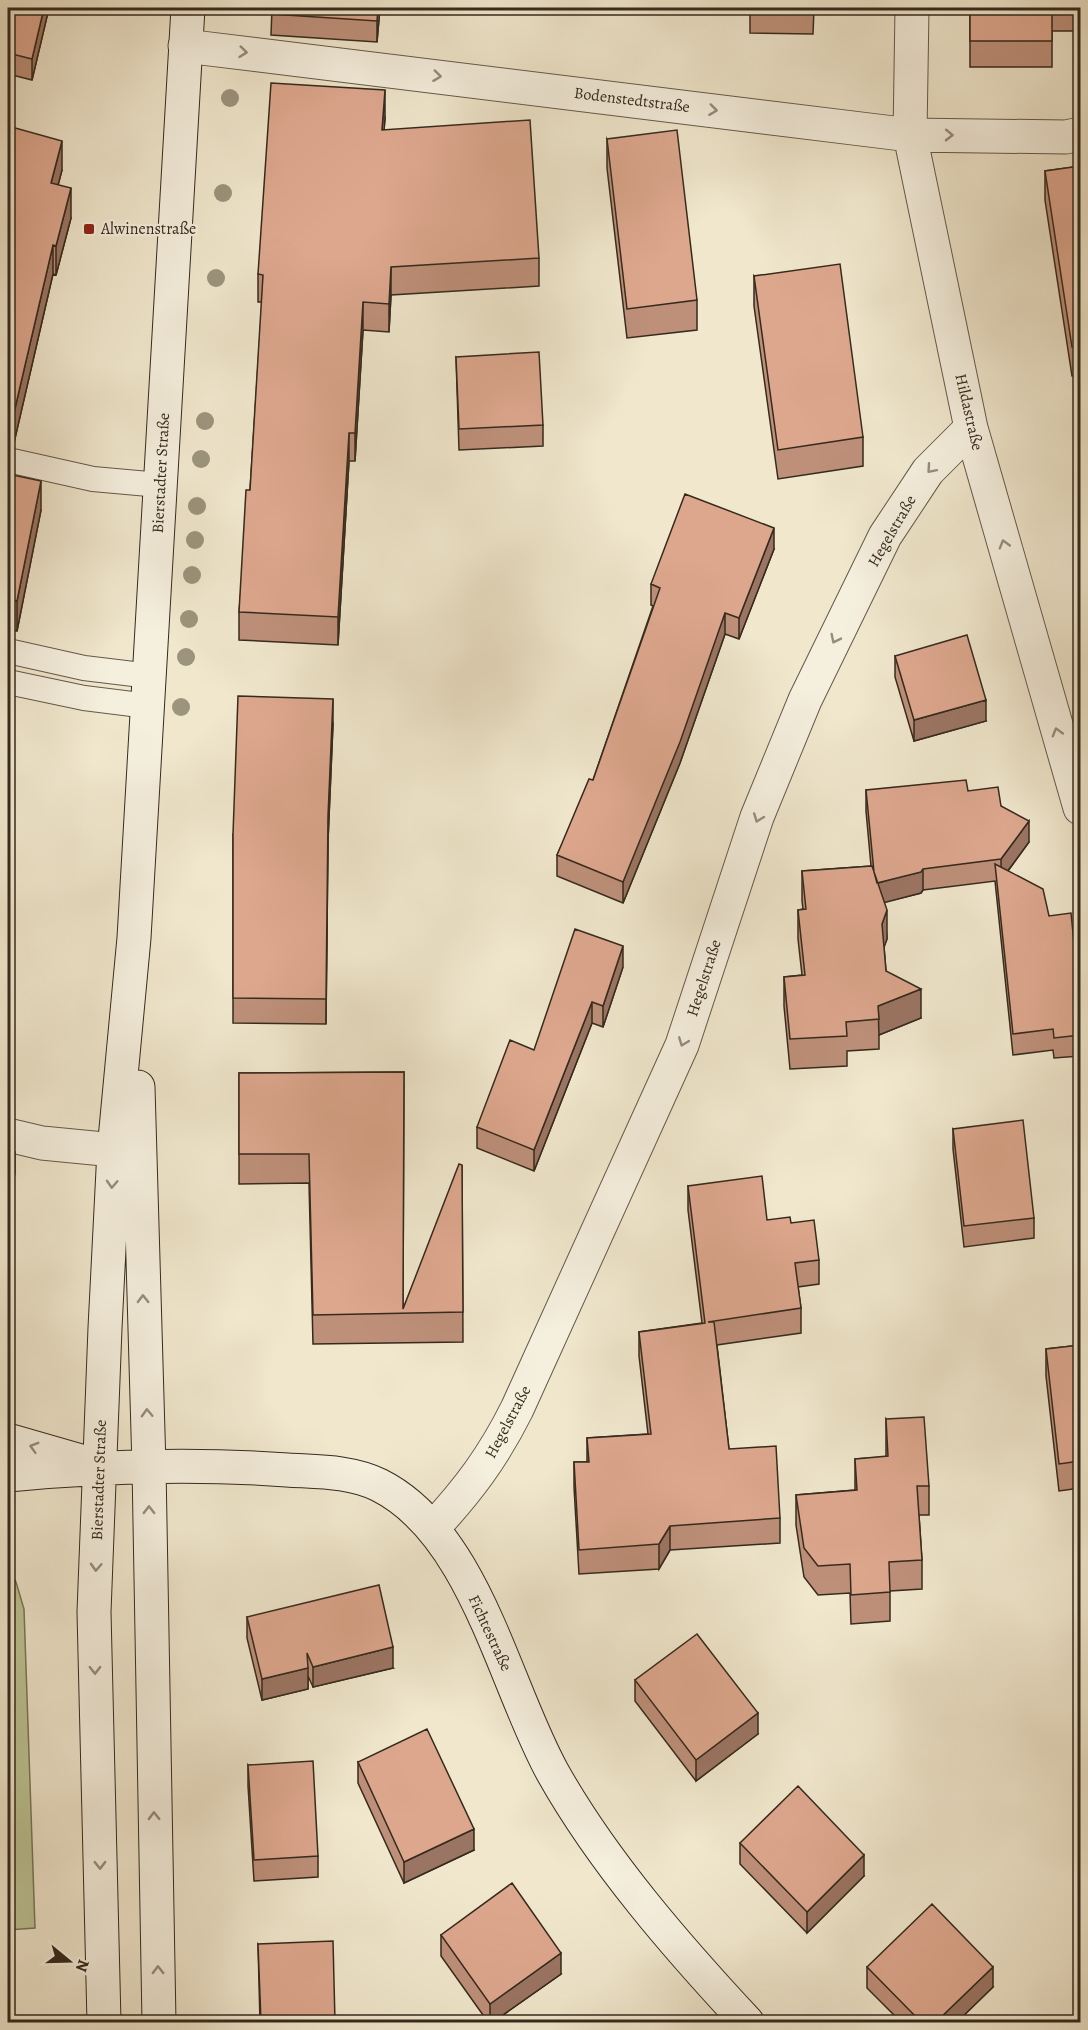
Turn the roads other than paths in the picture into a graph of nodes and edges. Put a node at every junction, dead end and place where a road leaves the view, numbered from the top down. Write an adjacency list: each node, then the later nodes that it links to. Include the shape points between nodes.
1 (188, 8): 3 (street, Bierstadter Straße)
2 (912, 8): 5 (street, Hildastraße)
3 (185, 46): 5 (street, Bodenstedtstraße, one-way to 5); 8 (street, Bierstadter Straße)
4 (1080, 134): 5 (street, Bodenstedtstraße, one-way to 4)
5 (910, 135): 6 (street, Hildastraße)
6 (971, 428): 12 (street, Hildastraße, one-way to 6); 20 (street, Hegelstraße, one-way to 20, via 928,471 885,536 805,700 757,817 682,1045 517,1409 471,1487)
7 (8, 460): 8 (lane, via 93,479)
8 (160, 485): 11 (street, Bierstadter Straße)
9 (8, 651): 11 (lane, via 84,668)
10 (8, 682): 11 (lane, via 84,698)
11 (149, 691): 13 (street, Bierstadter Straße)
12 (1080, 808)
13 (134, 938): 15 (street, Bierstadter Straße); 18 (street, Bierstadter Straße, one-way to 13)
14 (8, 1135): 15 (street, via 42,1143)
15 (114, 1150): 17 (street, Bierstadter Straße, one-way to 17)
16 (8, 1440): 17 (street, one-way to 16)
17 (100, 1466): 18 (street, Fichtestraße); 19 (street); 21 (street, Bierstadter Straße, one-way to 21, via 94,1612)
18 (149, 1467): 20 (street, Fichtestraße, via 218,1465 355,1476 380,1486 410,1506); 22 (street, Bierstadter Straße, one-way to 18)
19 (8, 1474)
20 (433, 1528): 23 (street, Fichtestraße, via 474,1597 552,1772 578,1814 620,1874)
21 (104, 2022)
22 (159, 2022)
23 (747, 2022)

